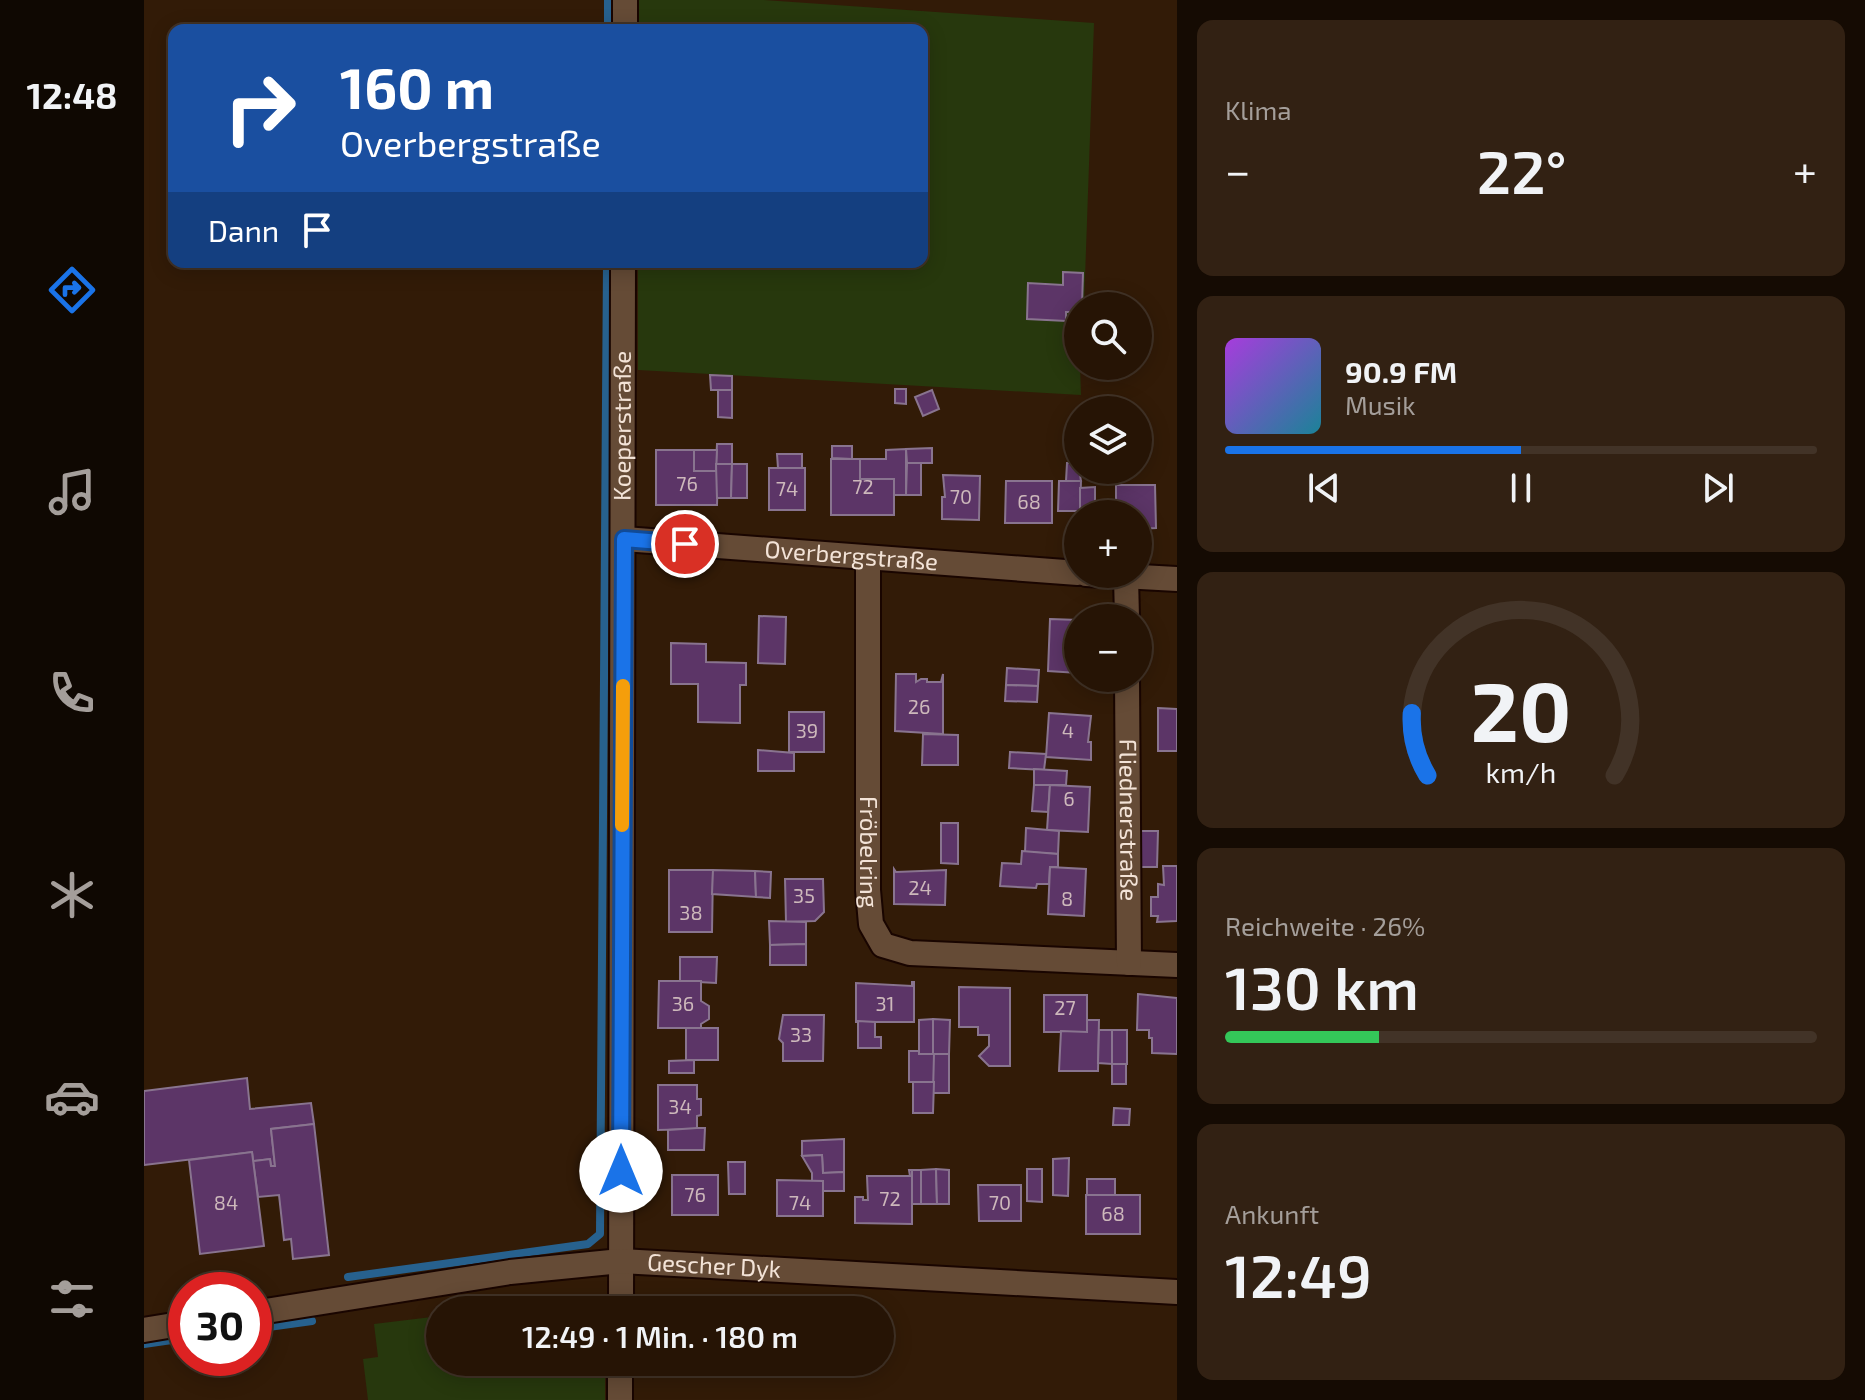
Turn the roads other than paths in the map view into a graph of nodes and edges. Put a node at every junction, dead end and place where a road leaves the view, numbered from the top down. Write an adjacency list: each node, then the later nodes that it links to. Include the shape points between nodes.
1 (625, 0): 2 (street)
2 (625, 24)
3 (623, 268): 4 (street, Koeperstraße)
4 (624, 539): 5 (street, Overbergstraße); 12 (street, Koeperstraße)
5 (868, 558): 6 (street, Overbergstraße); 10 (street, Fröbelring, via 868,890 871,924 883,945 910,953)
6 (1064, 572)
7 (1152, 578): 8 (street)
8 (1177, 579)
9 (1127, 692): 10 (street, Fliednerstraße)
10 (1129, 963): 11 (street, Fröbelring)
11 (1177, 965)
12 (621, 1261): 13 (street, Gescher Dyk); 14 (street, Koeperstraße); 15 (street, Gescher Dyk, via 510,1272)
13 (1177, 1292)
14 (621, 1296)
15 (272, 1310)
16 (168, 1326): 17 (street)
17 (144, 1330)
18 (620, 1376): 19 (street)
19 (620, 1400)

